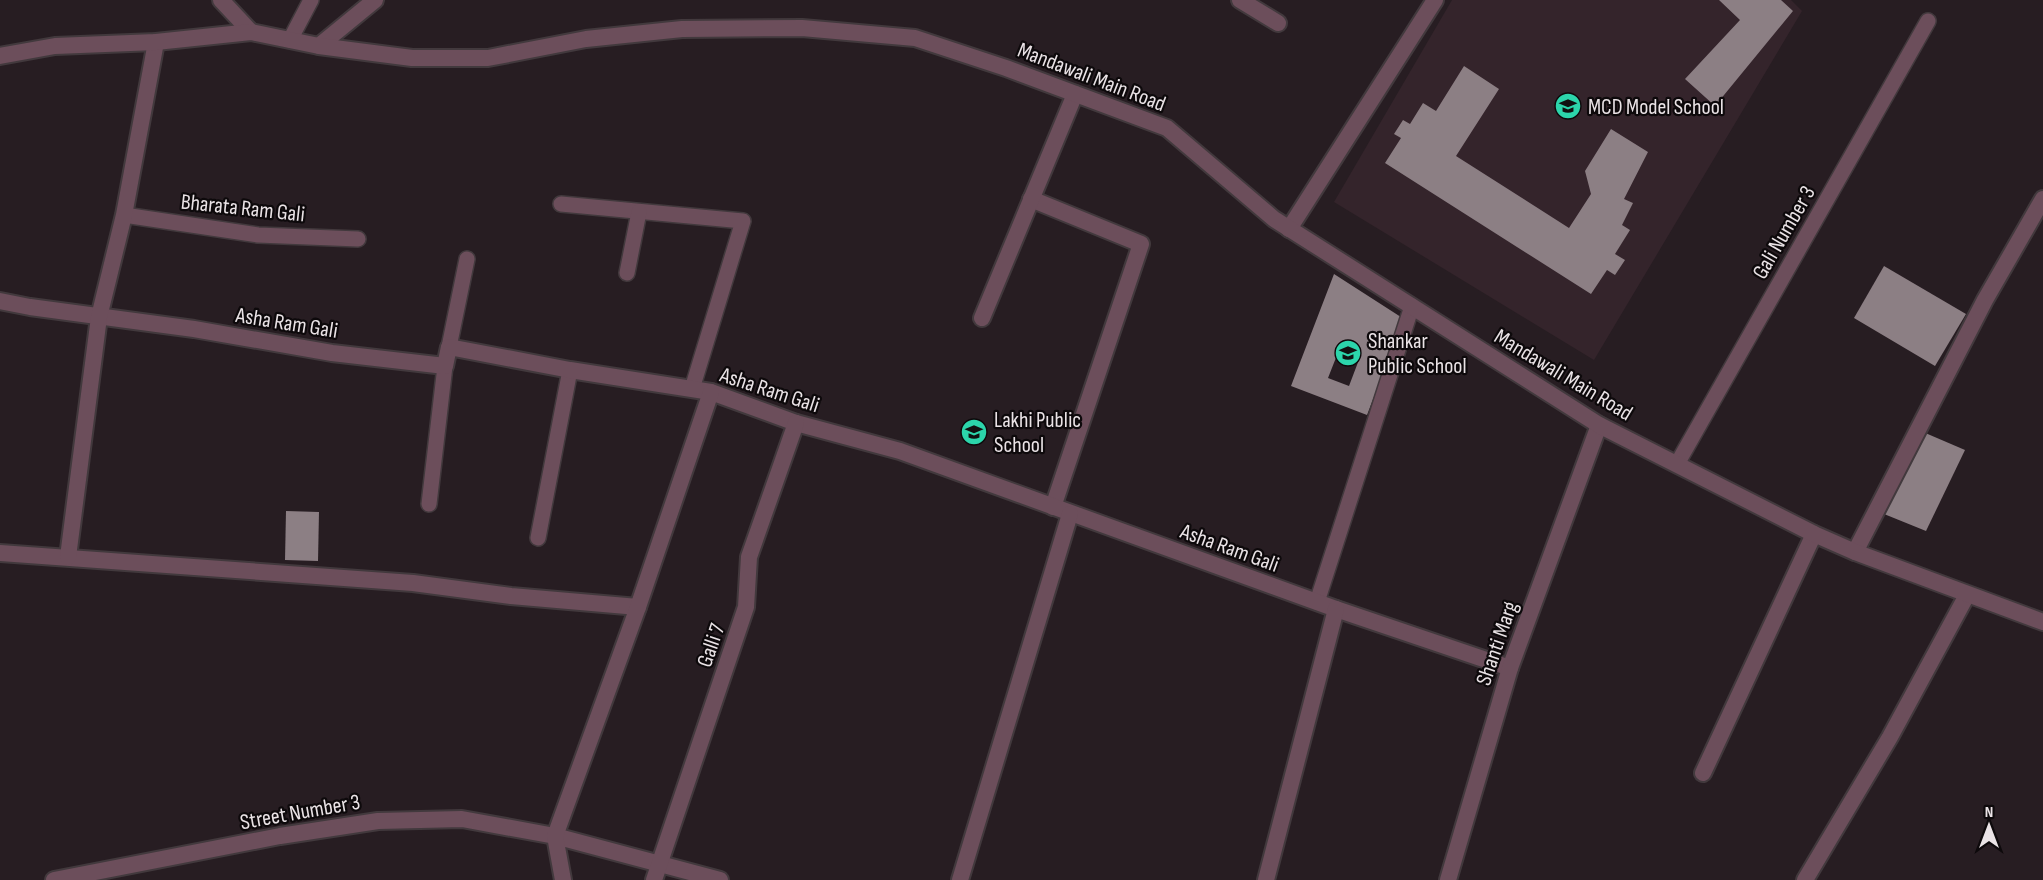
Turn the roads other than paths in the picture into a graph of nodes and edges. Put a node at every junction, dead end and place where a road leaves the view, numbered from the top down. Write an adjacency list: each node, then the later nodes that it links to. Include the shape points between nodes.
1 (221, 0): 8 (street)
2 (311, 0): 9 (lane)
3 (375, 0): 11 (street)
4 (1240, 0): 7 (street)
5 (1435, 0): 19 (street)
6 (1928, 21): 34 (lane, Gali Number 3)
7 (1278, 22)
8 (251, 32): 9 (street, Mandawali Main Road); 10 (street, Mandawali Main Road)
9 (290, 40): 11 (street, Mandawali Main Road)
10 (156, 42): 12 (street, Mandawali Main Road, via 55,46); 18 (street)
11 (319, 46): 13 (street, Mandawali Main Road, via 412,58 488,58 586,39 682,29 802,28 915,38)
12 (0, 56)
13 (1075, 94): 14 (street); 19 (street, Mandawali Main Road, via 1167,128)
14 (1031, 199): 26 (street); 36 (street, via 1141,244)
15 (2043, 199): 40 (street, via 1985,300)
16 (561, 204): 17 (lane)
17 (639, 212): 22 (lane); 30 (lane, via 743,222)
18 (124, 215): 20 (lane, Bharata Ram Gali, via 258,235); 25 (street)
19 (1289, 229): 24 (street, Mandawali Main Road)
20 (358, 238)
21 (467, 259): 27 (lane)
22 (627, 273)
23 (0, 301): 25 (street, Asha Ram Gali)
24 (1412, 306): 33 (street, Mandawali Main Road); 44 (lane)
25 (99, 317): 28 (street, Asha Ram Gali); 42 (street)
26 (982, 318)
27 (449, 346): 28 (street); 29 (street, Asha Ram Gali)
28 (445, 366): 35 (lane)
29 (570, 370): 30 (street, Asha Ram Gali); 39 (lane)
30 (692, 389): 31 (street, Asha Ram Gali)
31 (711, 392): 32 (street, Asha Ram Gali); 45 (street)
32 (796, 423): 36 (street, Asha Ram Gali, via 900,451); 51 (street, Galli 7, via 749,557 746,607)
33 (1599, 425): 34 (street, Mandawali Main Road); 48 (street, Shanti Marg)
34 (1677, 464): 38 (street, Mandawali Main Road)
35 (429, 504)
36 (1053, 507): 37 (street, Asha Ram Gali)
37 (1070, 514): 44 (street, Asha Ram Gali); 56 (street)
38 (1814, 534): 40 (street, Mandawali Main Road); 49 (street)
39 (538, 538)
40 (1855, 552): 43 (street, Mandawali Main Road)
41 (0, 553): 42 (street)
42 (68, 557): 45 (street, via 389,581)
43 (1967, 595): 47 (street, Mandawali Main Road); 59 (street, via 1890,737)
44 (1317, 602): 46 (street, Asha Ram Gali)
45 (638, 607): 50 (street)
46 (1336, 609): 48 (street, Asha Ram Gali); 57 (street)
47 (2043, 622)
48 (1510, 668): 58 (street, Shanti Marg)
49 (1703, 774)
50 (555, 836): 51 (street, Street Number 3); 52 (street, Street Number 3, via 462,819 378,820); 53 (street)
51 (660, 863): 54 (street, Galli 7); 55 (street, Street Number 3)
52 (54, 880)
53 (563, 880)
54 (654, 880)
55 (720, 880)
56 (960, 880)
57 (1266, 880)
58 (1448, 880)
59 (1805, 880)

